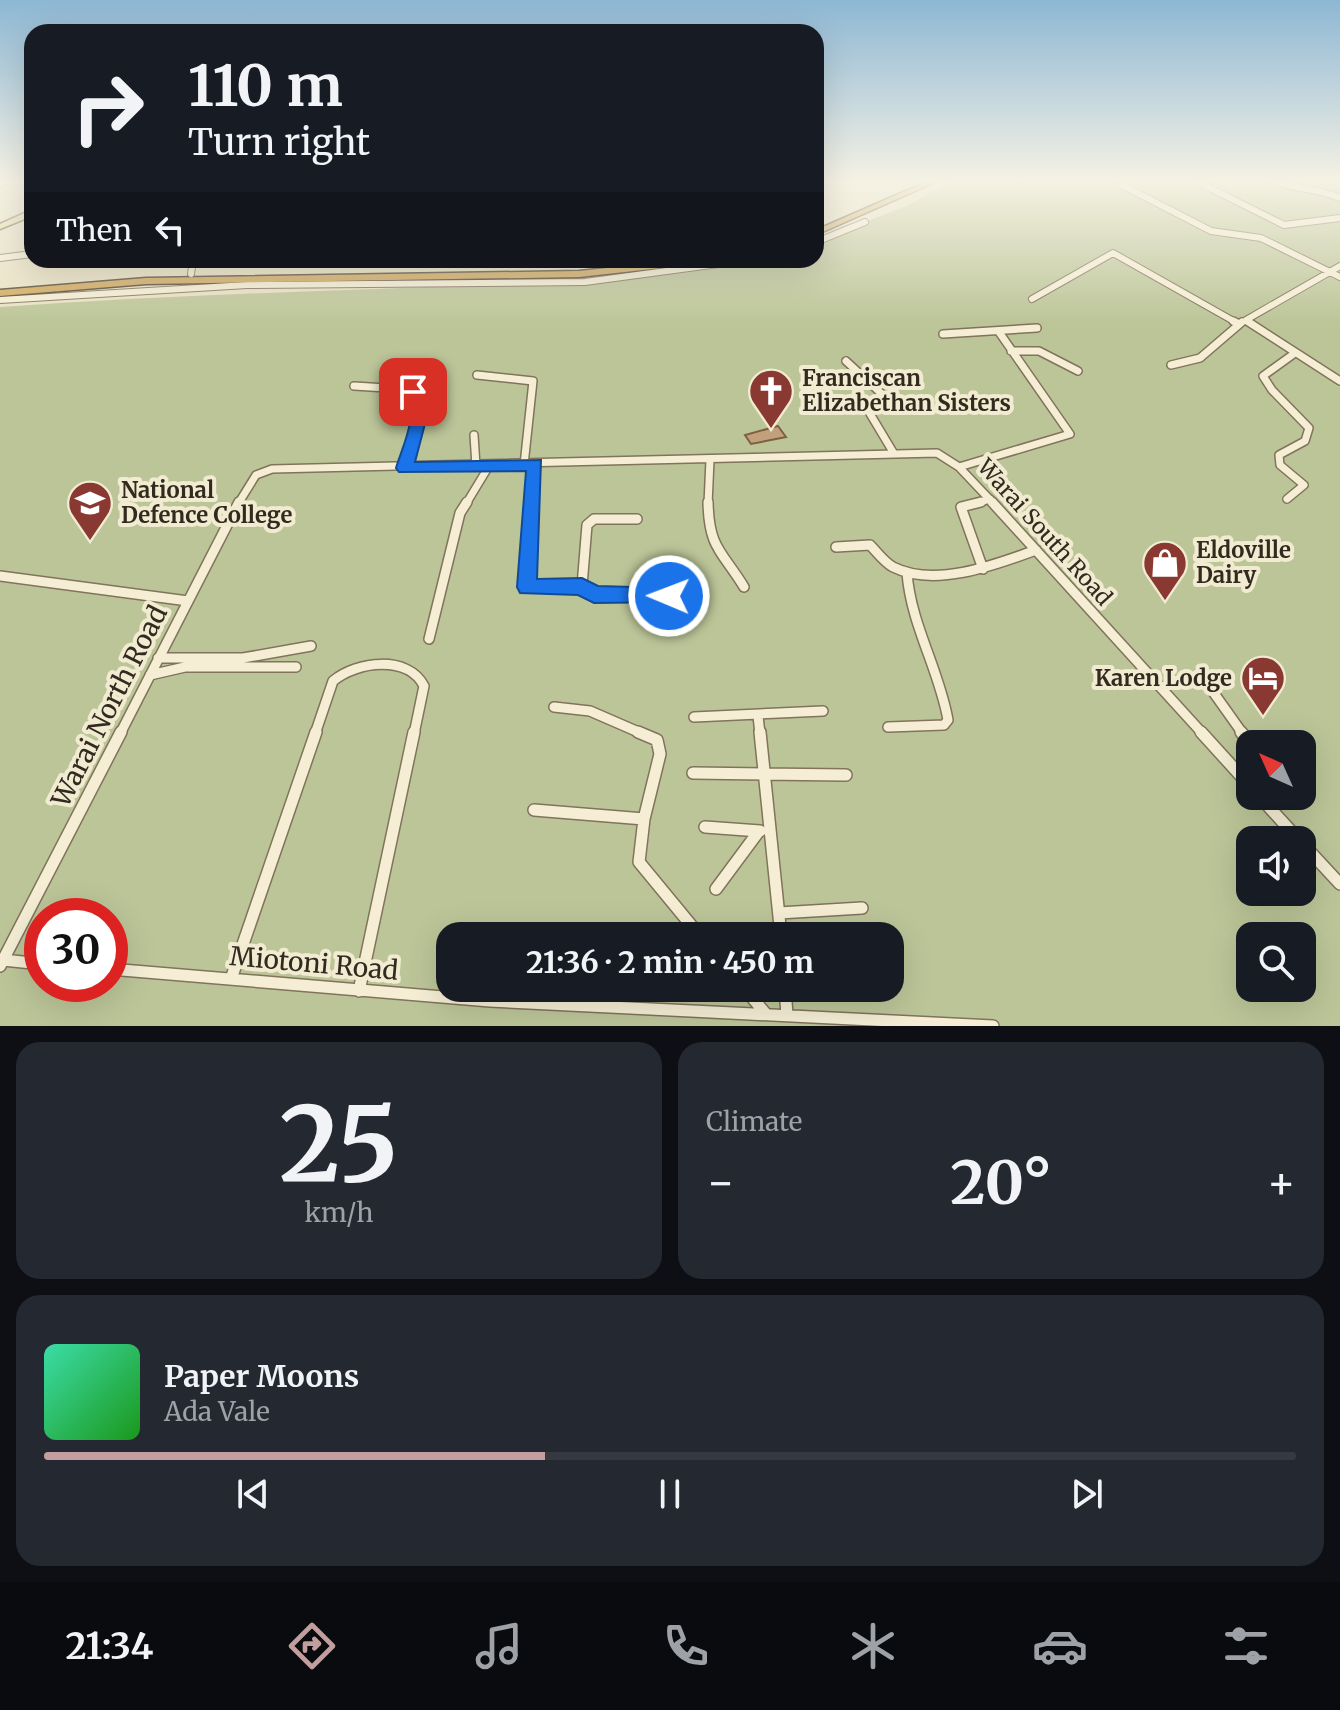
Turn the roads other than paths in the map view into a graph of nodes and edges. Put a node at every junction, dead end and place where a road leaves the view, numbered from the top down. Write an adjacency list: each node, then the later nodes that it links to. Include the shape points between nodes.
1 (851, 228): 3 (street)
2 (1205, 228): 11 (street, via 1261,238)
3 (824, 239)
4 (24, 255): 5 (street)
5 (0, 258)
6 (1340, 266): 11 (street)
7 (192, 268): 12 (street)
8 (551, 268): 12 (highway)
9 (633, 268): 14 (highway, via 579,274 146,281)
10 (689, 268): 16 (street, via 585,282 247,285)
11 (1329, 272): 13 (street); 17 (street)
12 (191, 274): 14 (highway)
13 (1340, 277)
14 (0, 290)
15 (1032, 299): 17 (street, via 1113,253)
16 (0, 300)
17 (1242, 322): 22 (street); 24 (street, via 1200,358)
18 (1037, 328): 19 (street)
19 (999, 332): 20 (street); 21 (street)
20 (943, 334)
21 (1011, 351): 25 (street, via 1039,351); 36 (street, via 1070,434)
22 (1295, 353): 27 (street); 40 (street, via 1263,376 1309,428 1305,441 1279,455 1280,465 1304,485)
23 (846, 361): 30 (street, via 884,396 866,407)
24 (1171, 365)
25 (1078, 371)
26 (477, 375): 32 (street, via 528,378 534,383)
27 (1340, 381)
28 (354, 386): 37 (street, via 403,389 419,398)
29 (474, 435): 34 (street)
30 (893, 452): 31 (street, Warai South Road); 36 (street, Warai South Road, via 937,453)
31 (710, 460): 33 (street, Warai South Road); 48 (street, via 711,533 719,554)
32 (524, 465): 33 (street, Warai South Road); 35 (street, Warai South Road)
33 (535, 465): 47 (street, via 525,585)
34 (476, 466): 35 (street, Warai South Road); 37 (street, Warai South Road)
35 (489, 466): 51 (street, via 460,513)
36 (959, 467): 39 (street, Warai South Road)
37 (405, 468): 38 (street, Warai South Road)
38 (264, 471): 50 (street, Warai North Road, via 251,481)
39 (990, 499): 43 (street, Warai South Road); 44 (street, via 961,507)
40 (1287, 499)
41 (637, 519): 47 (street, via 594,519 587,525)
42 (836, 547): 45 (street, via 870,545 891,567)
43 (1036, 550): 44 (street); 63 (street, Warai South Road)
44 (983, 569): 45 (street)
45 (907, 573): 61 (street, via 907,603 948,720 944,725)
46 (0, 576): 50 (street)
47 (582, 586): 49 (street, via 594,595)
48 (744, 587)
49 (669, 596)
50 (188, 601): 53 (street, Warai North Road)
51 (429, 639)
52 (311, 646): 53 (street, via 243,658)
53 (158, 658): 55 (street, Warai North Road)
54 (296, 667): 55 (street, via 185,667)
55 (150, 675): 80 (street, Warai North Road)
56 (1211, 689): 62 (street)
57 (554, 707): 69 (street, via 590,711 657,740 660,754)
58 (823, 711): 59 (street)
59 (758, 716): 60 (street); 65 (street)
60 (694, 717)
61 (888, 727)
62 (1240, 730)
63 (1236, 771)
64 (693, 773): 65 (street)
65 (763, 774): 66 (street); 72 (street)
66 (846, 775)
67 (534, 810): 69 (street)
68 (1272, 810): 70 (street)
69 (644, 819): 78 (street, via 639,862)
70 (1286, 826)
71 (705, 827): 72 (street)
72 (764, 830): 75 (street); 77 (street)
73 (1316, 858): 74 (street)
74 (1340, 884)
75 (716, 889)
76 (862, 908): 77 (street)
77 (779, 913): 79 (street)
78 (688, 922)
79 (780, 922)
80 (1, 963): 81 (street)
81 (24, 964)
82 (128, 970): 83 (street, Miotoni Road)
83 (231, 979): 84 (street, Miotoni Road); 84 (street, via 333,681 352,667 408,667 424,686)
84 (359, 991): 87 (street, Miotoni Road)
85 (756, 1002): 87 (street)
86 (786, 1002): 88 (street)
87 (766, 1014): 88 (street, Miotoni Road)
88 (787, 1015): 89 (street, Miotoni Road)
89 (814, 1021): 90 (street, Miotoni Road)
90 (993, 1026)

